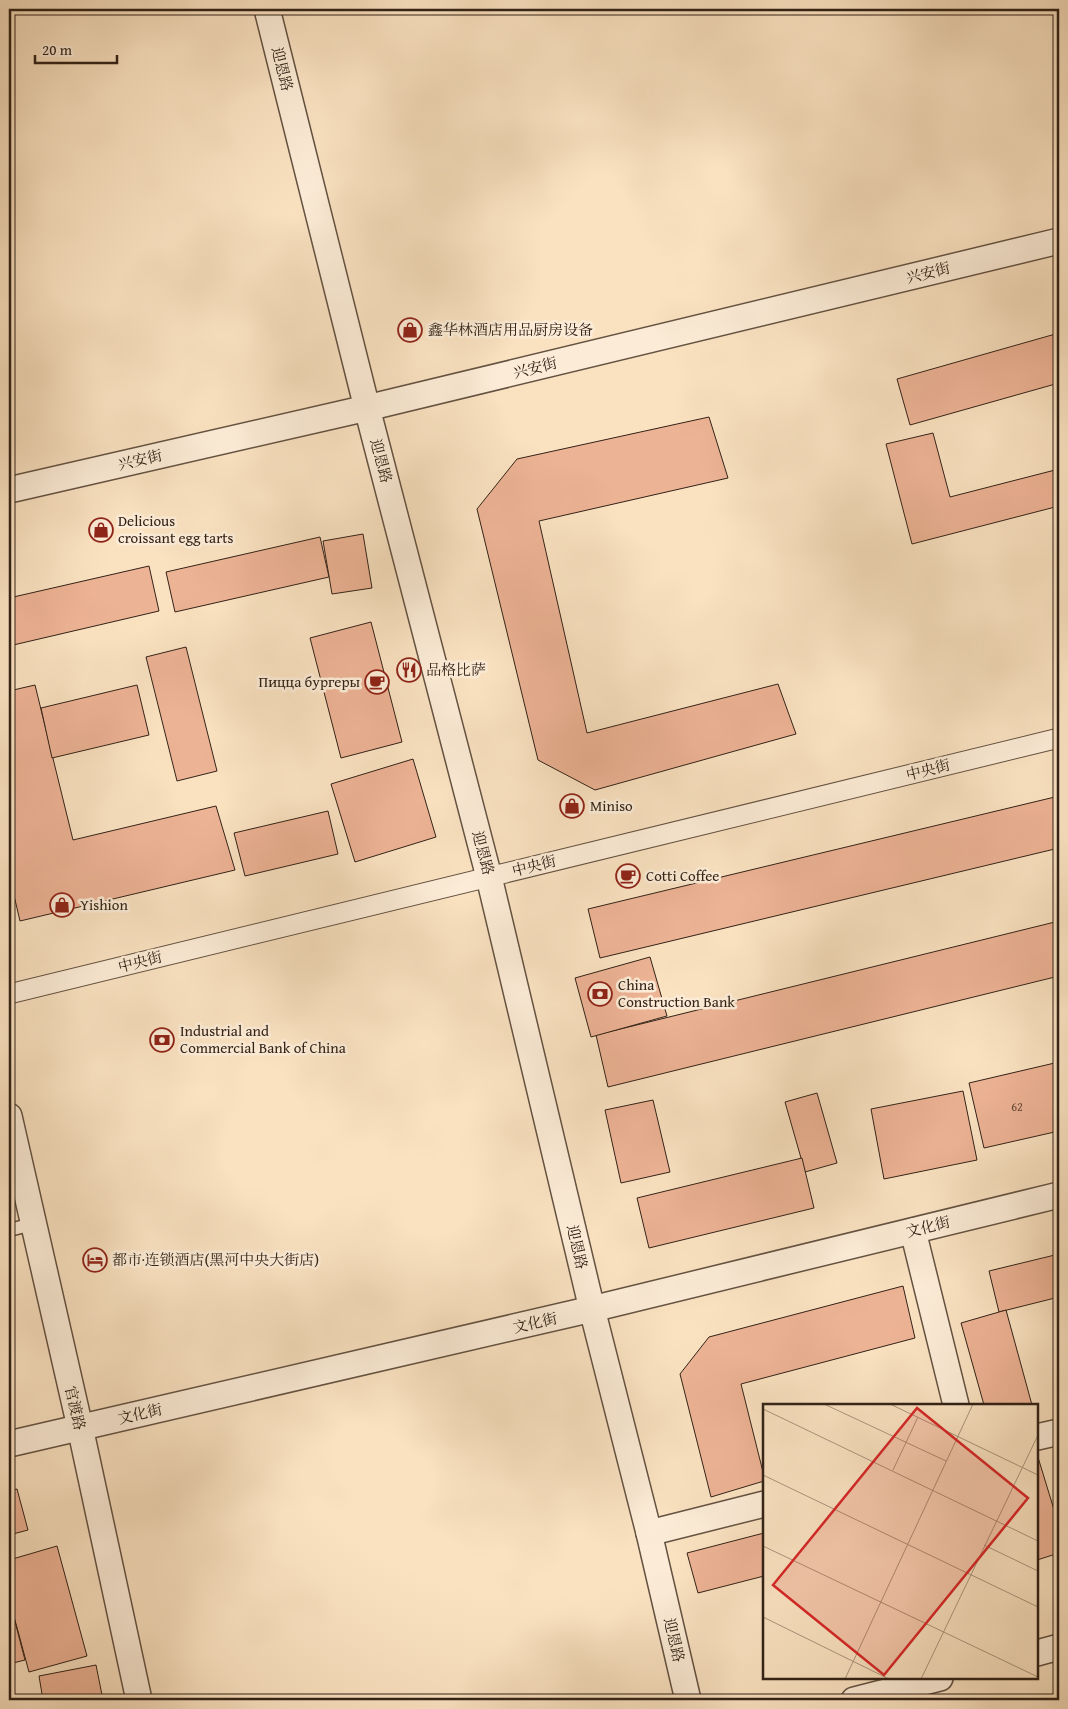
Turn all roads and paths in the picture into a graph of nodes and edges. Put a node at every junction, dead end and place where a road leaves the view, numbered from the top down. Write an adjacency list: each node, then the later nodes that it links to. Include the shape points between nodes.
1 (267, 9): 3 (street, 迎恩路)
2 (1059, 241): 3 (street, 兴安街)
3 (367, 408): 4 (street, 兴安街); 6 (street, 迎恩路)
4 (9, 490)
5 (1059, 738): 6 (street, 中央街)
6 (489, 876): 7 (street, 中央街); 13 (street, 迎恩路)
7 (9, 994)
8 (9, 1116): 10 (street, 官渡路)
9 (1059, 1195): 12 (street, 文化街)
10 (33, 1224): 11 (lane); 15 (street, 官渡路)
11 (9, 1230)
12 (912, 1231): 13 (street, 文化街); 14 (street)
13 (592, 1310): 15 (street, 文化街); 20 (street, 迎恩路)
14 (956, 1404)
15 (80, 1428): 18 (street, 文化街); 24 (street, 官渡路)
16 (1059, 1432): 17 (street)
17 (1038, 1437)
18 (9, 1444)
19 (763, 1504): 20 (street)
20 (649, 1533): 25 (street, 迎恩路)
21 (1059, 1647): 22 (street)
22 (1038, 1653)
23 (936, 1679): 26 (street)
24 (140, 1700)
25 (688, 1700)
26 (854, 1700)

